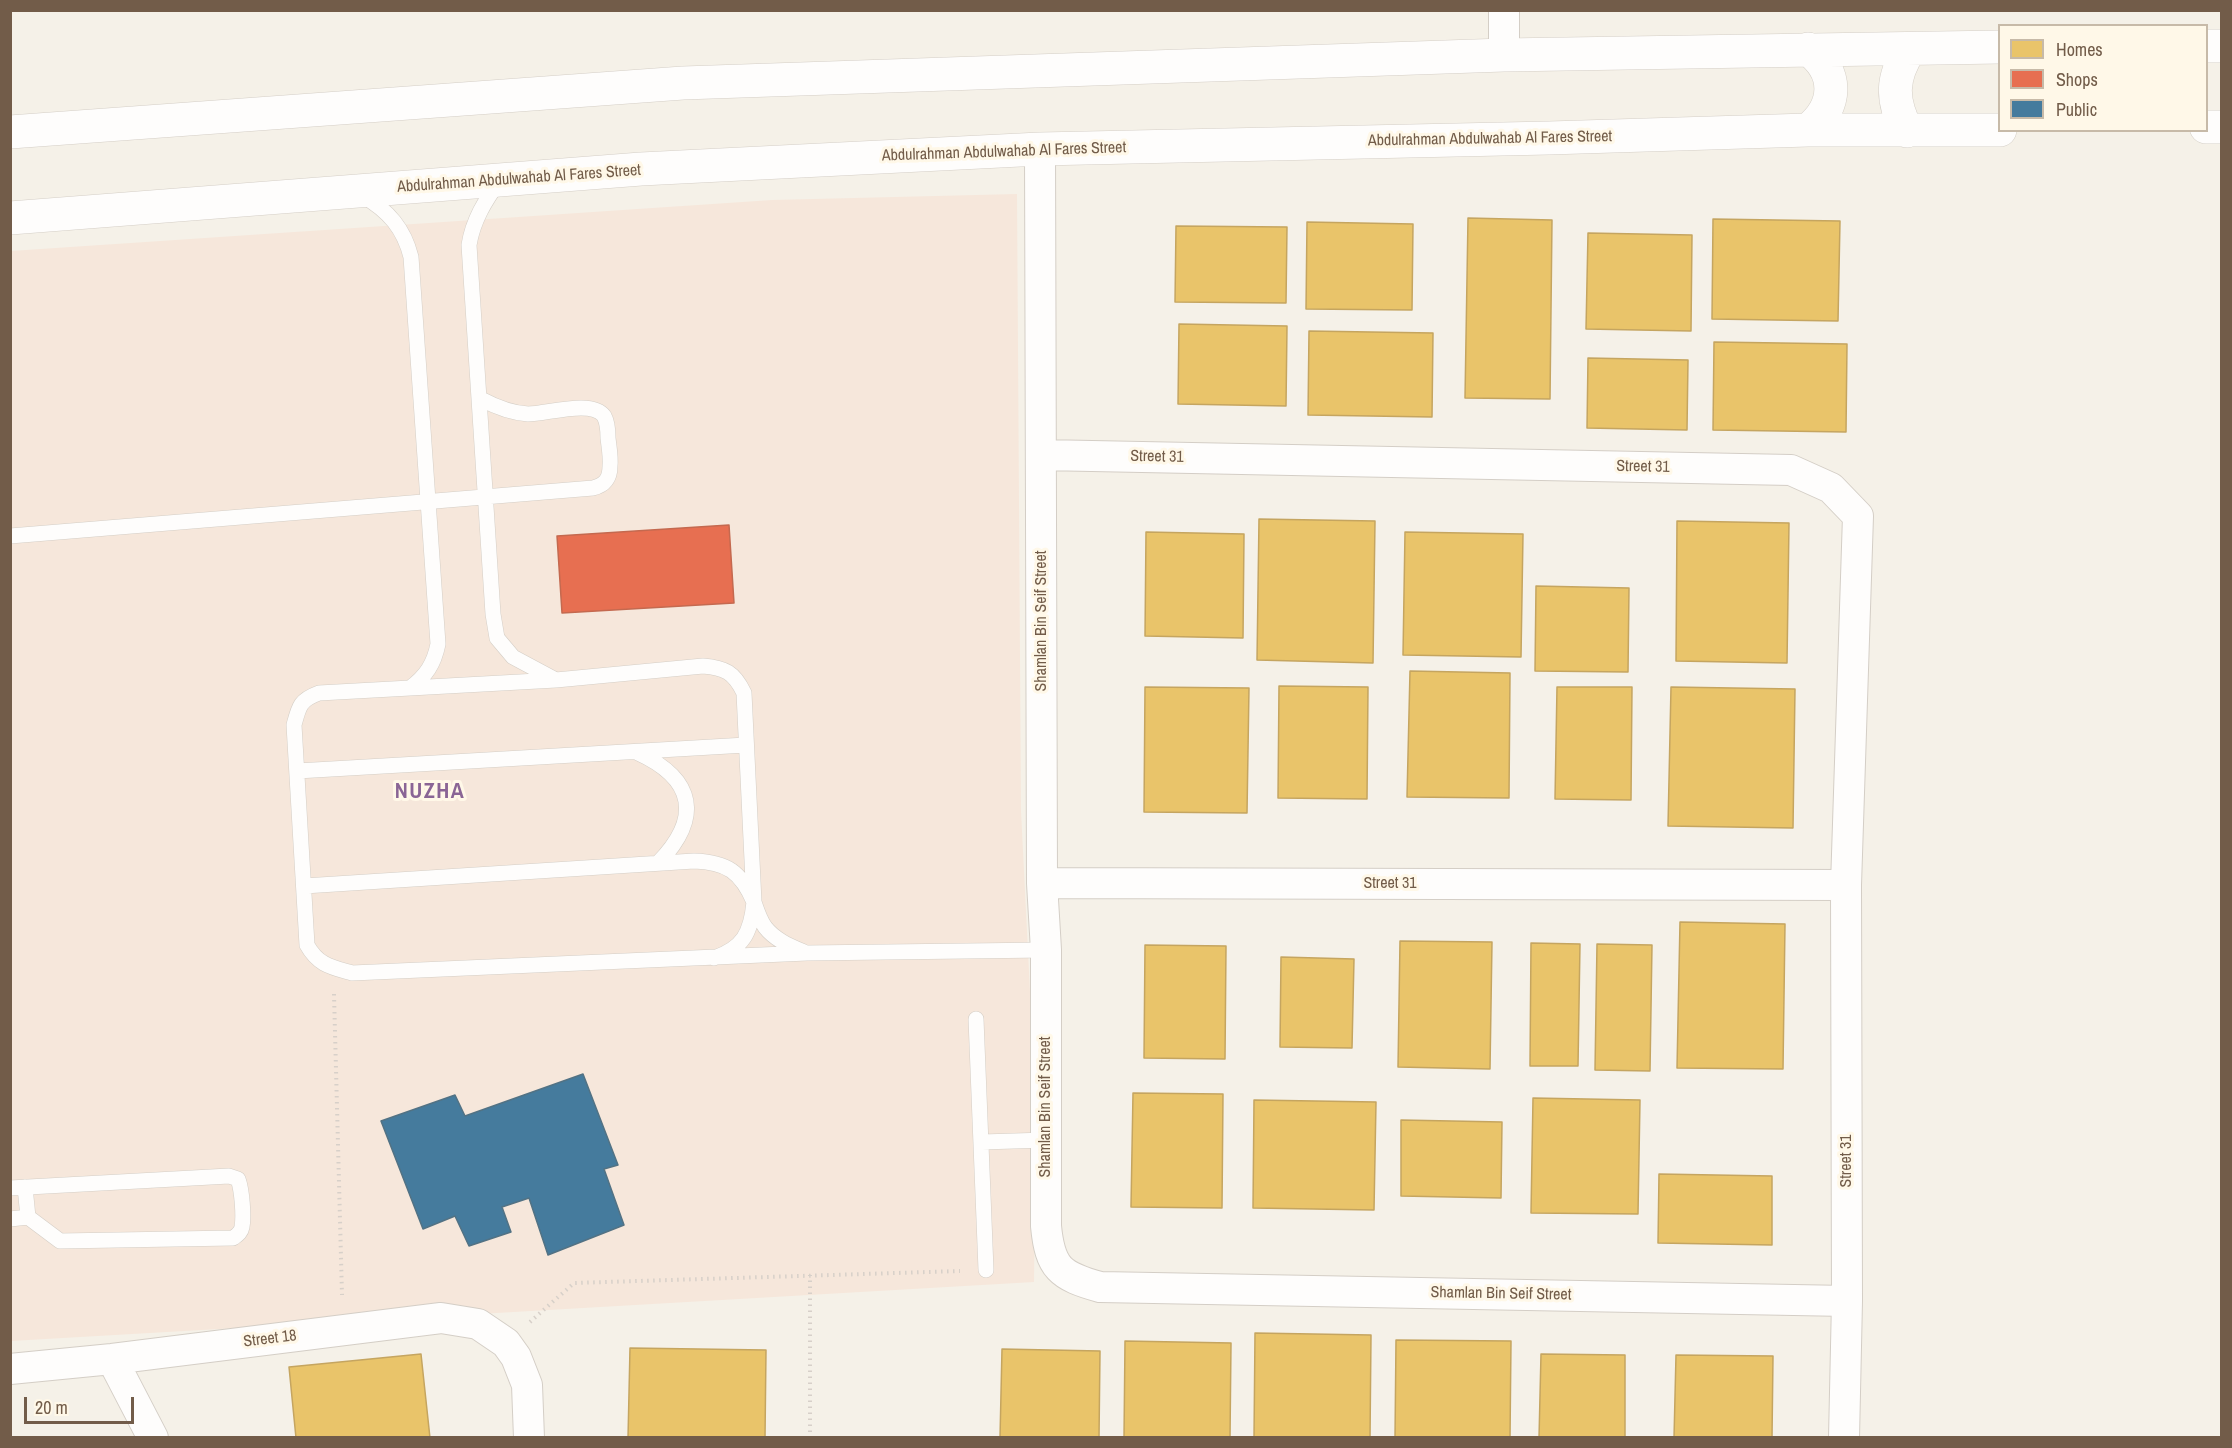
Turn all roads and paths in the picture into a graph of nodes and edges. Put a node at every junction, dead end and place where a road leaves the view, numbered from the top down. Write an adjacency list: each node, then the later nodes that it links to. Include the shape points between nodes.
1 (1504, 10): 5 (street)
2 (1998, 47): 4 (street)
3 (1808, 49): 4 (street); 5 (street); 6 (street, via 1826,69 1831,96 1827,110)
4 (1910, 49): 8 (street, via 1897,75 1895,89 1896,104)
5 (1504, 55): 9 (street, via 683,83)
6 (1808, 129): 8 (street, Abdulrahman Abdulwahab Al Fares Street); 10 (street, Abdulrahman Abdulwahab Al Fares Street)
7 (1998, 130): 8 (street, Abdulrahman Abdulwahab Al Fares Street)
8 (1907, 131)
9 (10, 132)
10 (1040, 148): 11 (street, Abdulrahman Abdulwahab Al Fares Street); 15 (street, Shamlan Bin Seif Street)
11 (500, 180): 12 (street, Abdulrahman Abdulwahab Al Fares Street); 14 (lane, via 479,214 469,245)
12 (355, 191): 13 (street, Abdulrahman Abdulwahab Al Fares Street); 17 (lane, via 384,209 398,225 411,257)
13 (10, 218)
14 (481, 399): 16 (lane); 16 (lane, via 507,411 529,414 594,409 603,414 607,424 610,466 603,485 593,488)
15 (1042, 455): 25 (street, Shamlan Bin Seif Street); 26 (street, Street 31, via 1791,470 1831,488 1858,516)
16 (485, 497): 17 (lane); 19 (lane, via 497,638 513,657)
17 (429, 502): 18 (lane); 20 (lane, via 438,644 435,660 423,678)
18 (10, 536)
19 (556, 680): 20 (lane); 21 (lane, via 720,667 737,679 744,693)
20 (410, 688): 23 (lane, via 319,693 306,698 294,725)
21 (746, 744): 22 (lane); 28 (lane)
22 (635, 751): 23 (lane); 24 (lane, via 672,773 686,798 682,831)
23 (297, 771): 27 (lane)
24 (658, 863): 27 (lane); 28 (lane, via 714,861 745,882)
25 (1042, 883): 26 (street, Street 31); 29 (street, Shamlan Bin Seif Street)
26 (1846, 885): 41 (street, Street 31)
27 (304, 886): 32 (lane, via 307,945 313,957)
28 (754, 903): 30 (lane, via 767,929 780,941); 31 (lane, via 742,943)
29 (1046, 950): 30 (lane); 34 (street, Shamlan Bin Seif Street)
30 (807, 953): 31 (lane)
31 (714, 958): 32 (lane, via 352,973)
32 (334, 968): 42 (path)
33 (976, 1019): 35 (lane)
34 (1046, 1140): 35 (lane); 41 (street, Shamlan Bin Seif Street, via 1048,1247 1057,1267 1066,1274 1100,1287)
35 (982, 1142): 39 (lane)
36 (18, 1187): 37 (lane); 37 (lane, via 229,1176 238,1179 241,1187 242,1228 232,1238 60,1241)
37 (28, 1217): 38 (lane)
38 (10, 1219)
39 (986, 1270): 40 (path)
40 (810, 1275): 43 (path, via 574,1283); 48 (path)
41 (1847, 1301): 49 (street, Street 31)
42 (343, 1329): 43 (street, Street 18, via 441,1318 478,1324); 44 (street, Street 18)
43 (511, 1350): 47 (street, via 527,1385)
44 (112, 1359): 45 (street, Street 18); 46 (street)
45 (10, 1369)
46 (153, 1437)
47 (529, 1437)
48 (810, 1437)
49 (1844, 1437)

